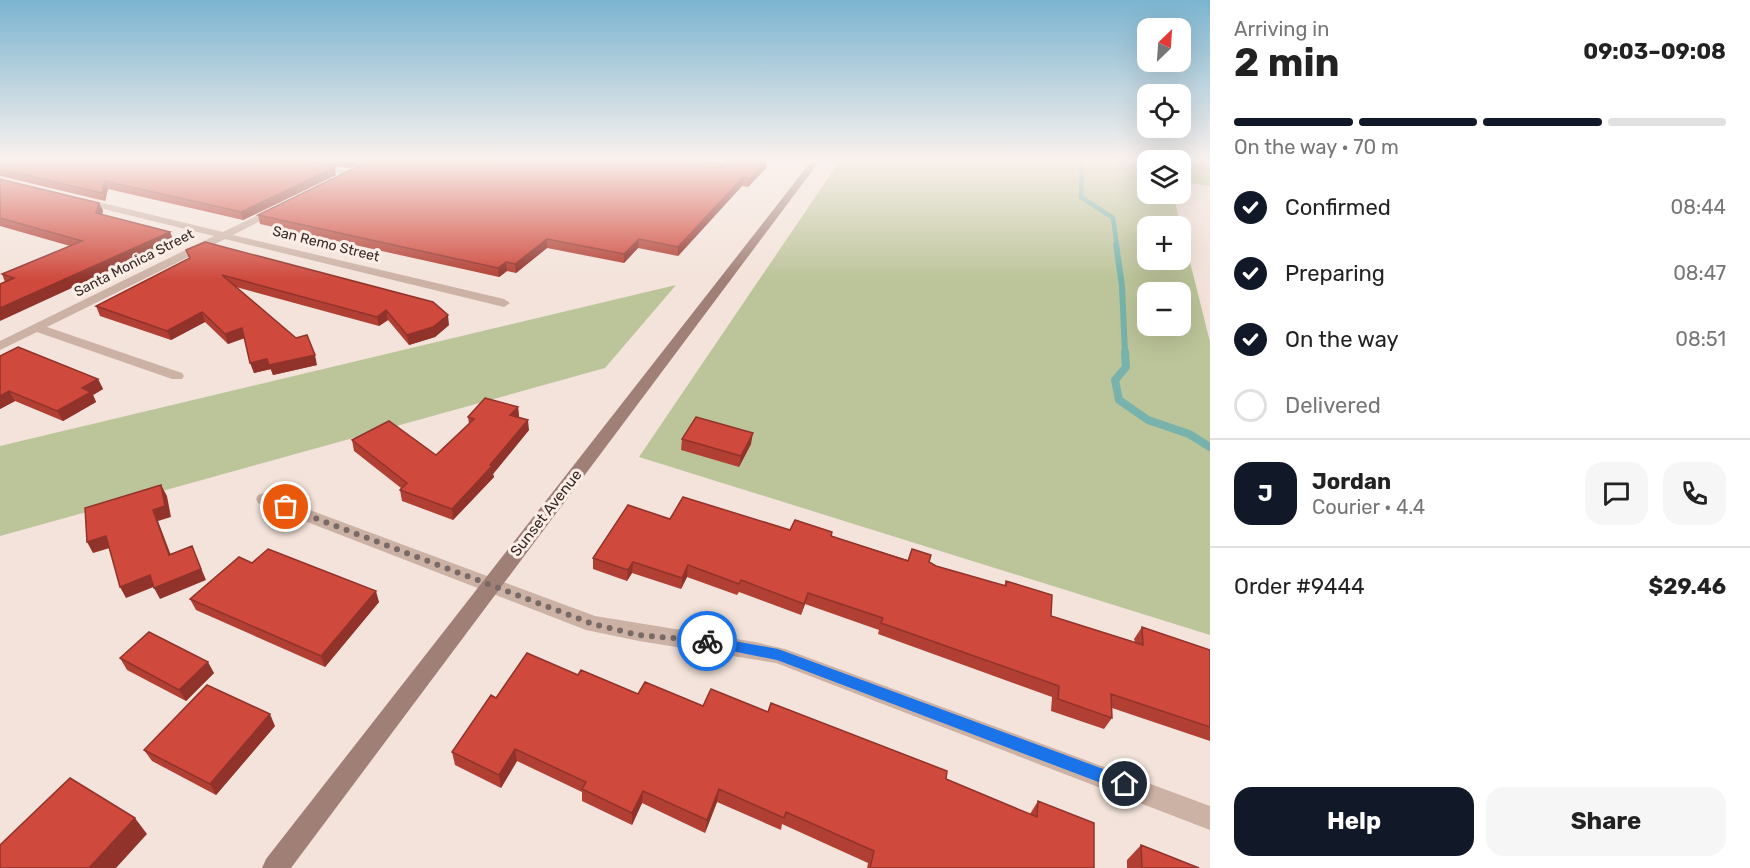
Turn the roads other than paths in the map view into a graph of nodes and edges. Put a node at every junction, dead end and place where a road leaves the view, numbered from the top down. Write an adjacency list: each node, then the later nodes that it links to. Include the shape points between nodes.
1 (76, 200): 4 (street, San Remo Street)
2 (786, 200): 10 (main road, Sunset Avenue)
3 (291, 202): 4 (street, Santa Monica Street)
4 (223, 235): 5 (street, San Remo Street); 6 (street, Santa Monica Street)
5 (504, 303)
6 (37, 328): 7 (street, Santa Monica Street); 8 (street)
7 (0, 346)
8 (177, 376)
9 (264, 499): 10 (street)
10 (490, 584): 11 (street, via 593,624 638,635 727,644 778,655); 12 (main road, Sunset Avenue)
11 (1210, 818)
12 (275, 868)

